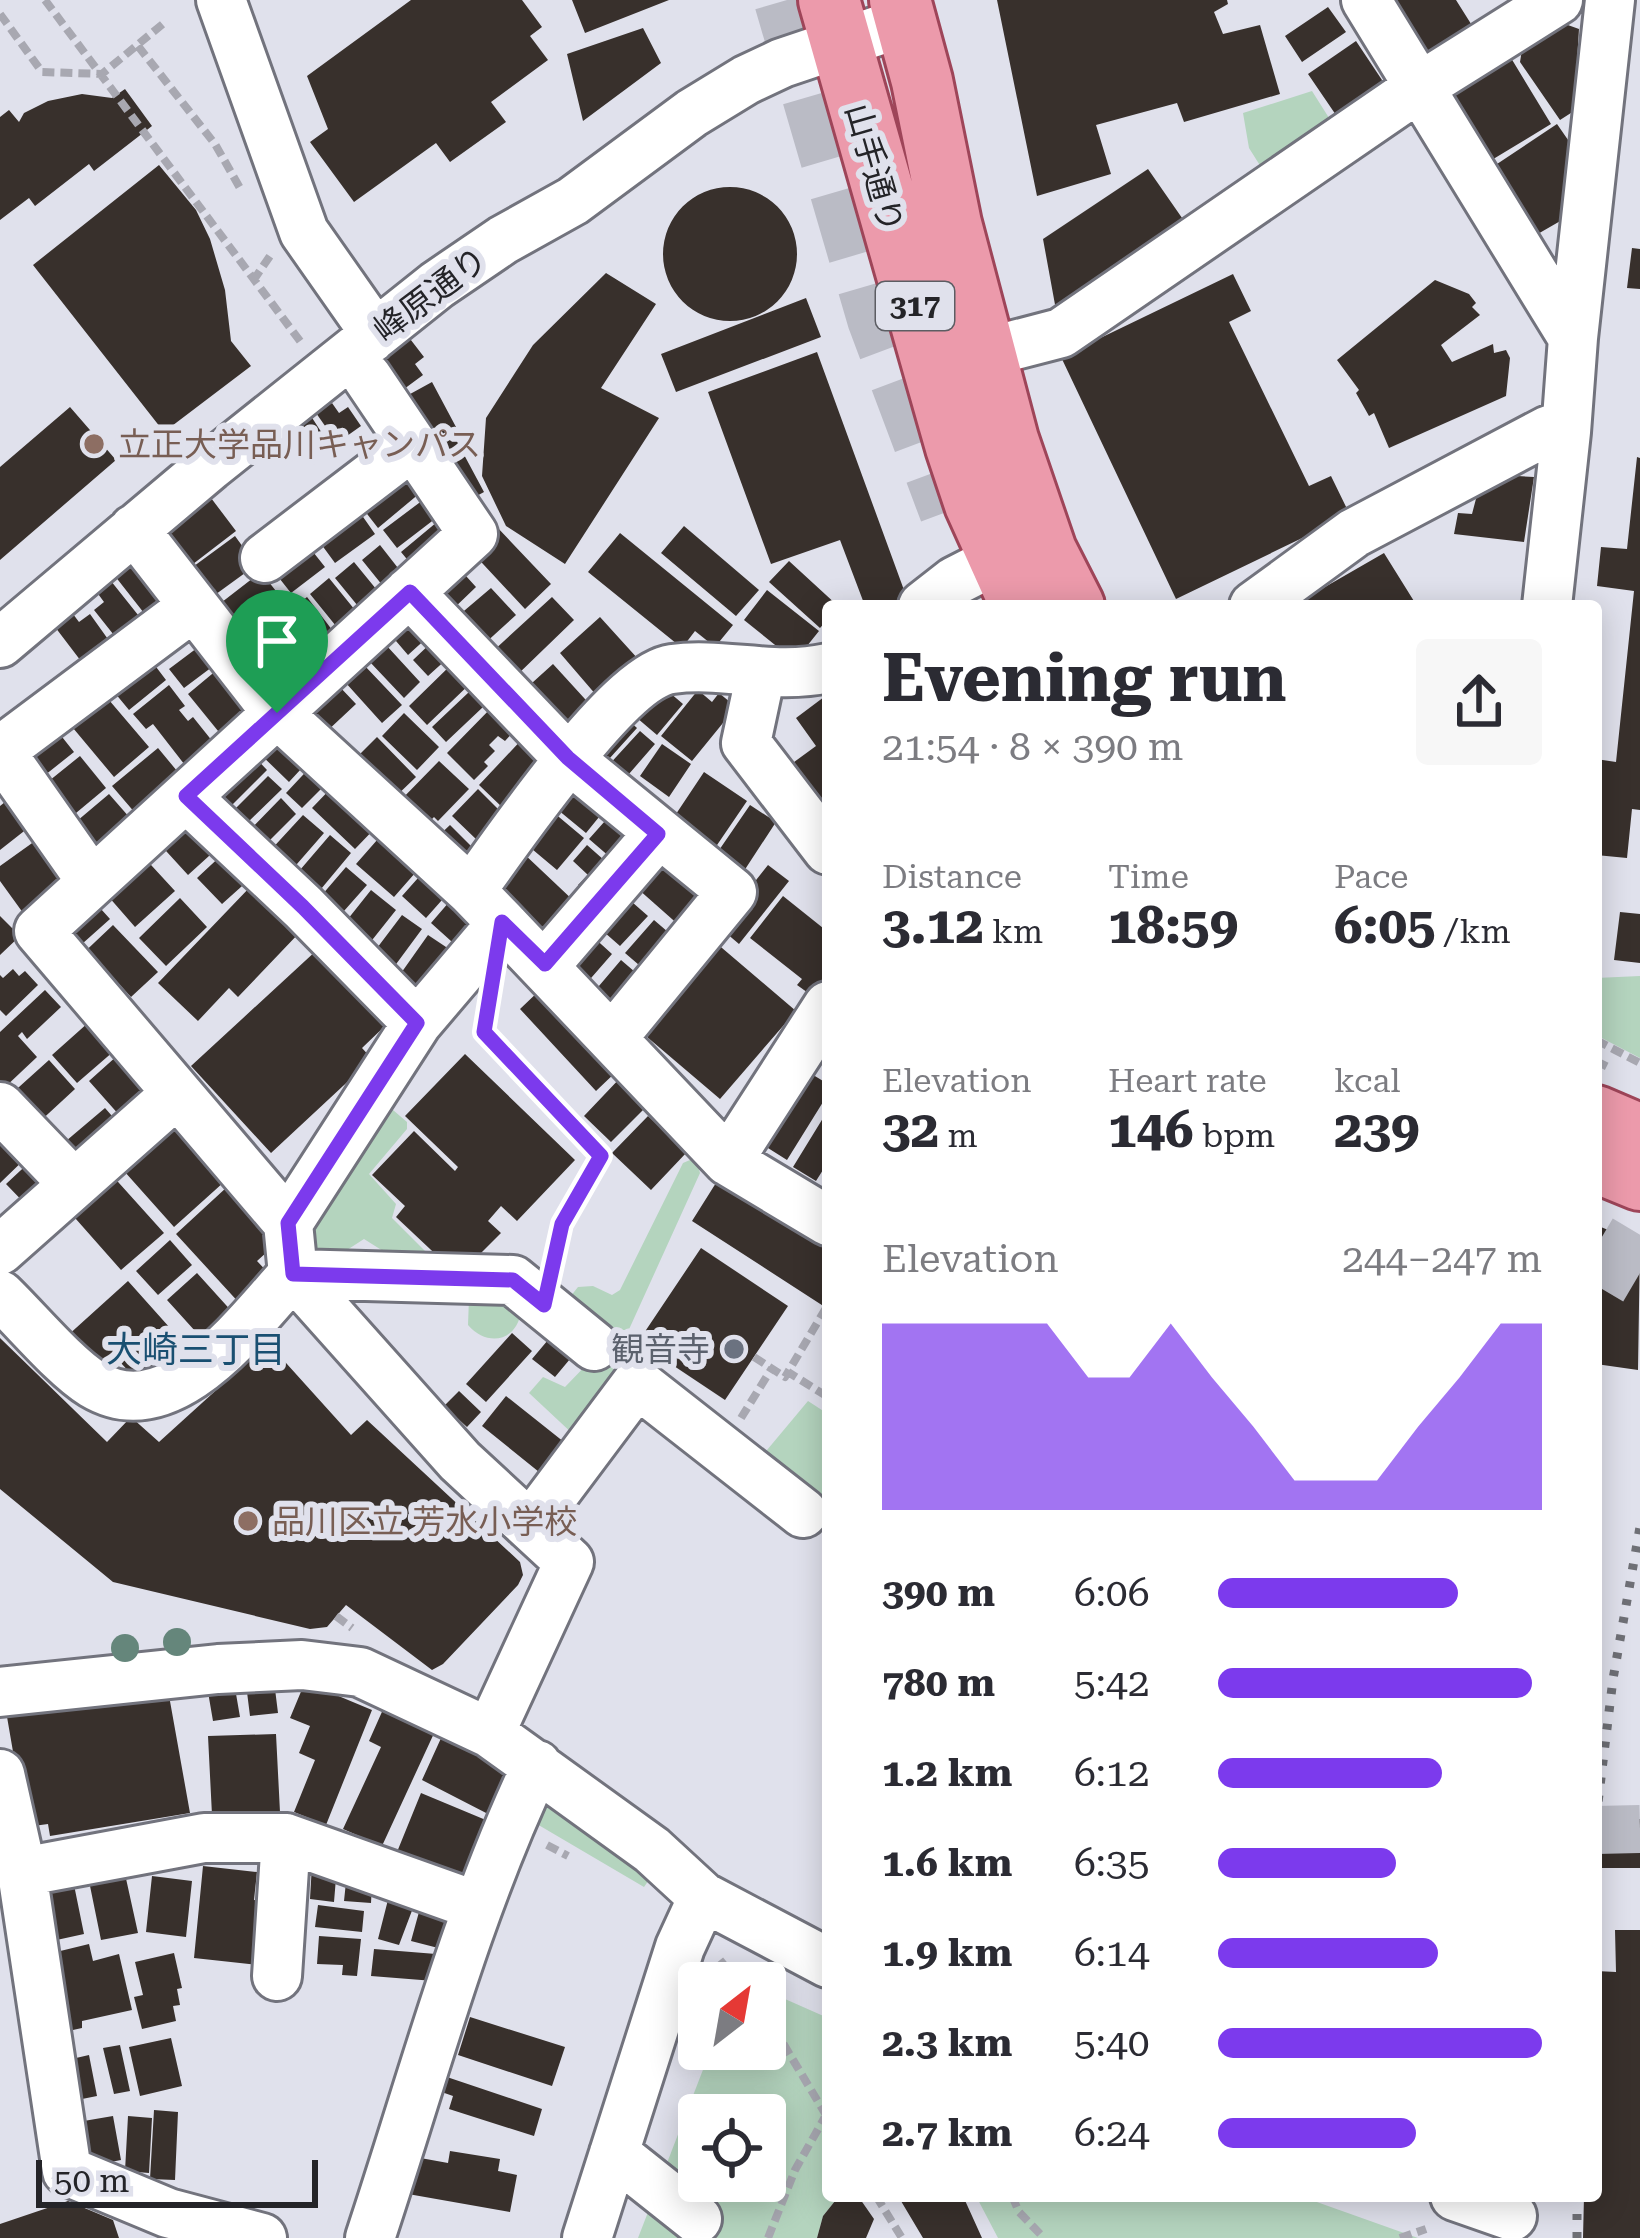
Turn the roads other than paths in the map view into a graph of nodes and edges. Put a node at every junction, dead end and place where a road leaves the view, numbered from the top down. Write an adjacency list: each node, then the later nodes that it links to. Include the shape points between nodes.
1 (221, 0): 10 (street, via 304,232 364,319)
2 (1366, 0): 7 (street)
3 (1558, 0): 7 (street)
4 (1610, 0): 8 (street)
5 (903, 10): 6 (street, 峰原通り); 9 (main road, 山手通り / 317)
6 (835, 21): 10 (street, 峰原通り, via 437,285); 15 (main road, 山手通り / 317, via 956,447)
7 (1421, 86): 8 (street); 9 (street, via 1061,333)
8 (1573, 338): 11 (street)
9 (984, 353): 18 (main road, 山手通り / 317, via 1026,497)
10 (369, 358): 12 (street); 13 (street, 峰原通り)
11 (1566, 432): 19 (street, via 1549,430 1354,533); 20 (street)
12 (412, 446): 14 (street); 16 (street, via 473,534)
13 (134, 529): 21 (street); 22 (street, 峰原通り)
14 (265, 558)
15 (1010, 583): 17 (street, via 955,581)
16 (410, 592): 25 (street); 26 (street)
17 (931, 600)
18 (1071, 600)
19 (1262, 600)
20 (1548, 600)
21 (194, 605): 25 (street); 30 (street, via 0,751)
22 (0, 643)
23 (822, 669): 24 (street)
24 (761, 673): 26 (street, via 671,669 647,678); 29 (street, via 746,743)
25 (277, 713): 27 (street); 31 (street)
26 (568, 758): 28 (street); 31 (street)
27 (186, 796): 30 (street); 34 (street)
28 (658, 834): 32 (street); 35 (street, via 732,892)
29 (822, 842)
30 (92, 882): 36 (street, via 39,931)
31 (486, 907): 32 (street); 34 (street)
32 (545, 964): 35 (street)
33 (822, 1015): 40 (street)
34 (417, 1023): 45 (street)
35 (614, 1037): 40 (street)
36 (176, 1094): 43 (street); 45 (street)
37 (0, 1107): 43 (street)
38 (1602, 1119): 39 (main road)
39 (1640, 1135)
40 (728, 1161): 44 (street)
41 (1602, 1164): 42 (main road)
42 (1640, 1180)
43 (73, 1183): 46 (street)
44 (822, 1217)
45 (288, 1223): 47 (street)
46 (0, 1250)
47 (293, 1274): 48 (street, via 182,1384 144,1396 91,1383); 49 (street, via 513,1280); 51 (street, via 460,1461)
48 (0, 1295)
49 (594, 1346)
50 (803, 1513): 51 (street, via 638,1383)
51 (530, 1526): 53 (street, via 569,1562)
52 (0, 1692): 53 (street, via 302,1665 360,1672)
53 (490, 1733): 54 (street)
54 (537, 1765): 58 (street); 59 (street)
55 (0, 1774): 57 (street)
56 (286, 1838): 57 (street, via 204,1838); 59 (street); 61 (street)
57 (14, 1866): 64 (street, via 67,2171)
58 (703, 1897): 60 (street); 62 (street)
59 (477, 1906): 65 (street)
60 (822, 1960)
61 (277, 1976)
62 (614, 2153): 63 (street); 66 (street)
63 (697, 2218)
64 (262, 2238)
65 (370, 2238)
66 (586, 2238)

